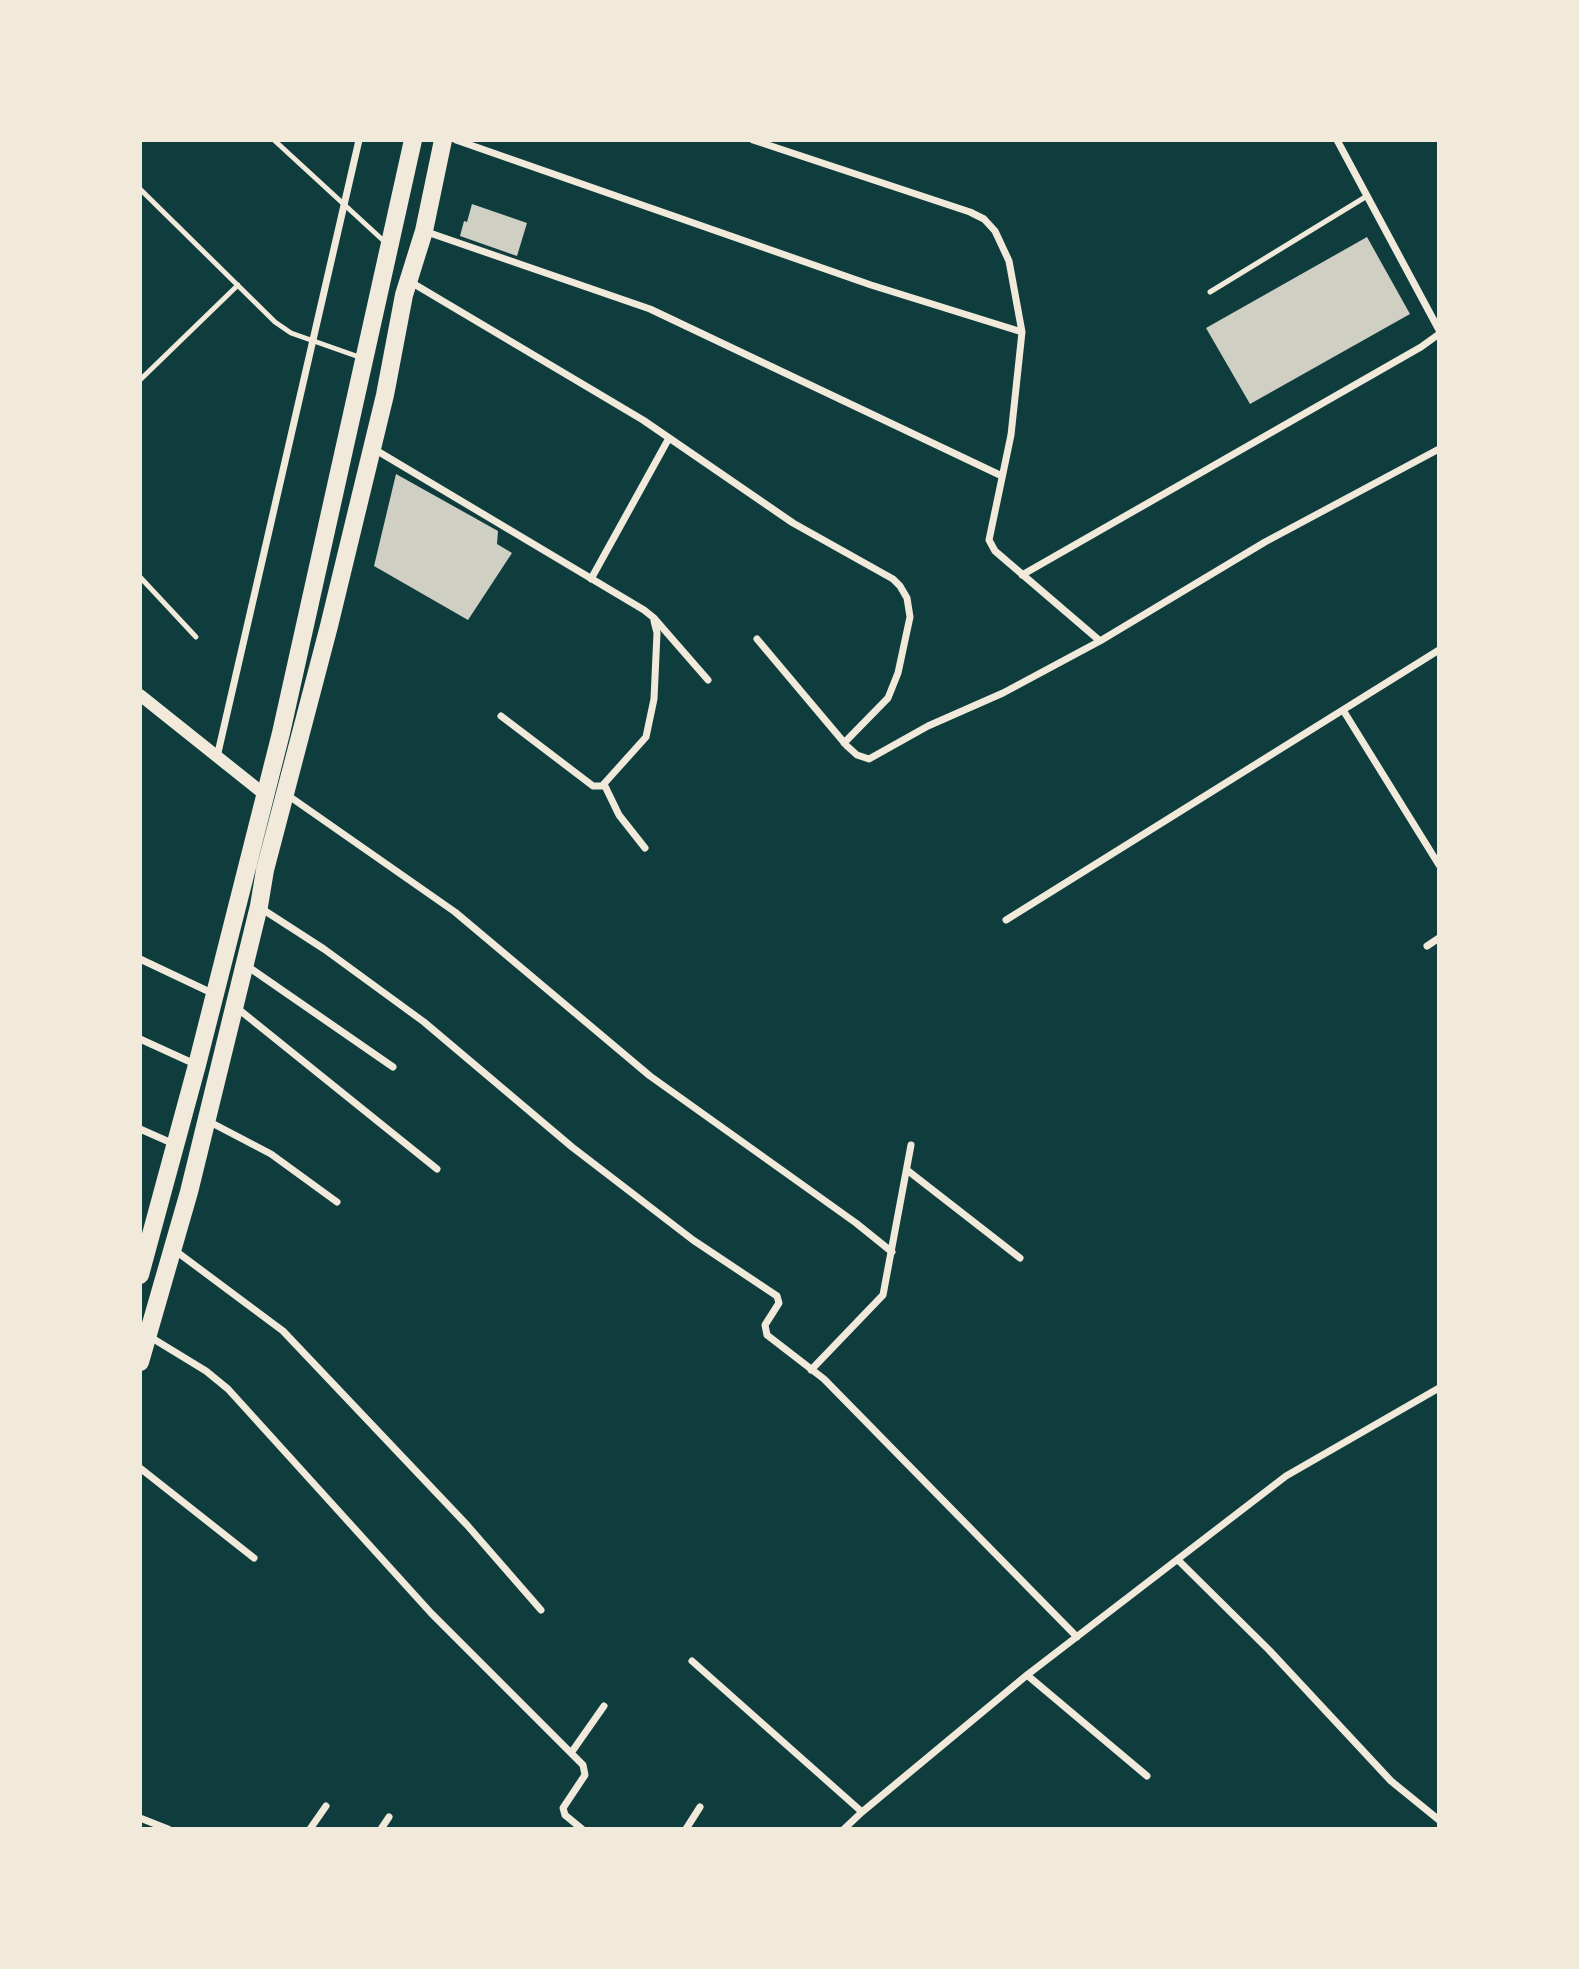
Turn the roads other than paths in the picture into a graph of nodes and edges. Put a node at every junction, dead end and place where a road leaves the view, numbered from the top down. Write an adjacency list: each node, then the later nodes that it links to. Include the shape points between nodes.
1 (274, 140): 10 (lane)
2 (359, 140): 10 (street)
3 (413, 140): 12 (highway)
4 (443, 140): 11 (highway)
5 (456, 140): 16 (street, via 871,285)
6 (753, 140): 16 (street, via 984,219 1009,261)
7 (1337, 140): 9 (street)
8 (140, 189): 14 (lane)
9 (1367, 197): 15 (lane); 17 (street)
10 (343, 203): 12 (lane); 18 (street)
11 (424, 231): 13 (highway); 26 (street, via 650,309)
12 (389, 245): 19 (highway)
13 (407, 281): 22 (highway); 23 (street)
14 (238, 285): 18 (lane, via 275,322); 20 (lane)
15 (1210, 292)
16 (1022, 332): 26 (street)
17 (1439, 332): 27 (street, via 1421,347)
18 (314, 341): 19 (lane); 40 (street)
19 (363, 359): 21 (highway)
20 (140, 380)
21 (357, 390): 22 (highway); 42 (highway)
22 (384, 395): 24 (highway)
23 (669, 438): 29 (street); 39 (street, via 793,523 893,579 907,598 910,617 888,698)
24 (372, 447): 29 (street); 43 (highway)
25 (1439, 449): 33 (street, via 1265,542)
26 (1002, 477): 27 (street, via 989,540)
27 (1022, 575): 33 (street)
28 (140, 577): 31 (lane)
29 (591, 579): 30 (street)
30 (654, 618): 35 (street); 41 (street, via 654,699 646,737)
31 (196, 637)
32 (757, 639): 39 (street)
33 (1100, 641): 39 (street, via 869,758 857,755)
34 (1439, 650): 37 (street)
35 (708, 680)
36 (140, 695): 40 (street)
37 (1343, 710): 45 (street); 47 (street)
38 (501, 716): 41 (street, via 593,786)
39 (844, 743)
40 (217, 758): 42 (street)
41 (604, 784): 44 (street, via 619,816)
42 (264, 794): 52 (highway)
43 (285, 794): 46 (highway); 66 (street, via 455,912 650,1076)
44 (645, 849)
45 (1439, 865)
46 (258, 906): 51 (highway); 71 (street, via 424,1022 572,1147 693,1240 777,1296 779,1303 765,1331)
47 (1006, 920)
48 (1439, 937): 49 (street)
49 (1427, 946)
50 (140, 959): 52 (street)
51 (244, 964): 53 (highway); 56 (street)
52 (215, 995): 55 (highway)
53 (234, 1005): 57 (highway); 61 (street)
54 (140, 1039): 55 (street)
55 (197, 1065): 59 (highway)
56 (393, 1067)
57 (206, 1120): 63 (street, via 271,1154); 65 (highway)
58 (140, 1129): 59 (street)
59 (175, 1144): 64 (highway)
60 (911, 1145): 62 (street)
61 (438, 1168)
62 (906, 1170): 66 (street); 67 (street)
63 (337, 1202)
64 (144, 1244): 68 (highway)
65 (172, 1248): 69 (highway); 76 (street, via 283,1331)
66 (892, 1252): 71 (street, via 883,1295)
67 (1020, 1258)
68 (140, 1275)
69 (144, 1334): 70 (highway); 81 (street, via 206,1371 228,1390 432,1613)
70 (140, 1362)
71 (811, 1370): 77 (street)
72 (1439, 1388): 75 (street, via 1286,1476)
73 (140, 1468): 74 (street)
74 (254, 1558)
75 (1179, 1561): 77 (street); 88 (street, via 1391,1781)
76 (541, 1610)
77 (1077, 1637): 79 (street)
78 (692, 1661): 85 (street)
79 (1027, 1675): 82 (street); 85 (street)
80 (604, 1706): 81 (street)
81 (571, 1753): 92 (street, via 583,1765 585,1775 563,1808)
82 (1147, 1776)
83 (326, 1806): 90 (street)
84 (700, 1807): 93 (street)
85 (862, 1812): 94 (street)
86 (390, 1817): 91 (street)
87 (140, 1818): 89 (street)
88 (1439, 1820)
89 (168, 1829)
90 (310, 1829)
91 (382, 1829)
92 (582, 1829)
93 (686, 1829)
94 (844, 1829)

